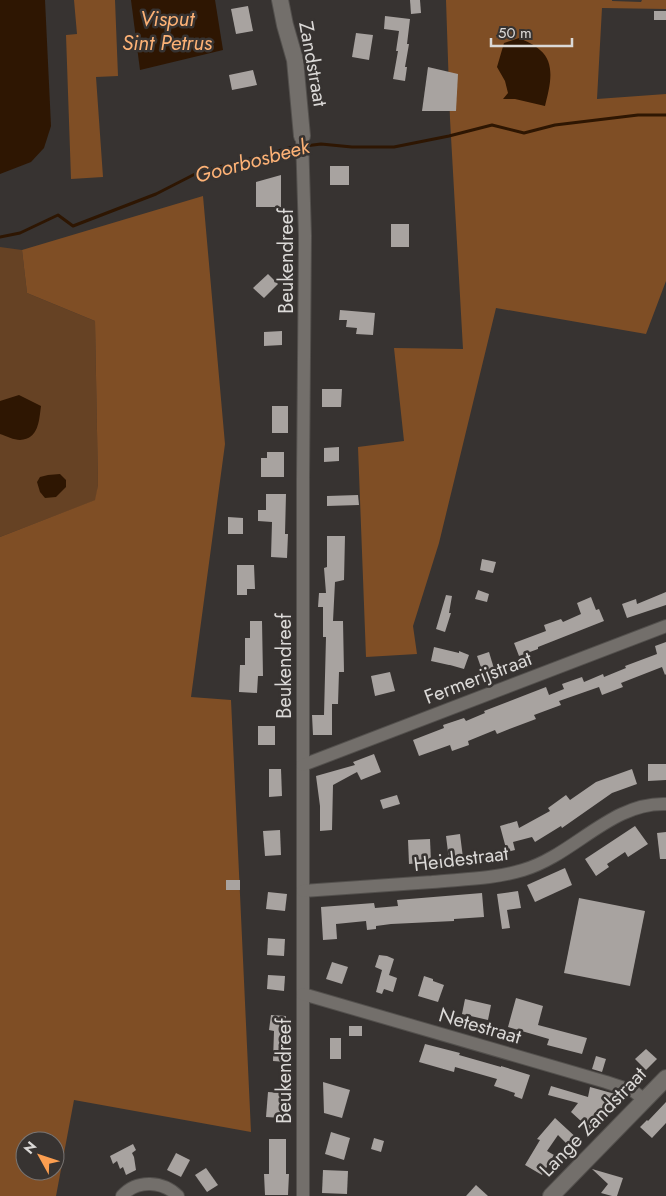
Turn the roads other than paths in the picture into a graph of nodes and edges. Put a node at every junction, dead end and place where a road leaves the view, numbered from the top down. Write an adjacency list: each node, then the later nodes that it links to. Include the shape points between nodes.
1 (280, 0): 2 (street, Zandstraat, via 295,60)
2 (302, 136): 4 (street, Beukendreef, via 305,236)
3 (666, 626): 4 (street, Fermerijstraat)
4 (303, 766): 6 (street, Beukendreef)
5 (666, 804): 6 (street, Heidestraat, via 632,809 545,862 508,874)
6 (303, 892): 7 (street, Beukendreef)
7 (302, 994): 9 (street, Netestraat, via 633,1090); 12 (street, Beukendreef)
8 (666, 1078): 9 (street, Lange Zandstraat)
9 (645, 1100): 13 (street, Lange Zandstraat)
10 (122, 1196): 11 (street, via 132,1188 157,1184 171,1189)
11 (178, 1196)
12 (303, 1196)
13 (551, 1196)

